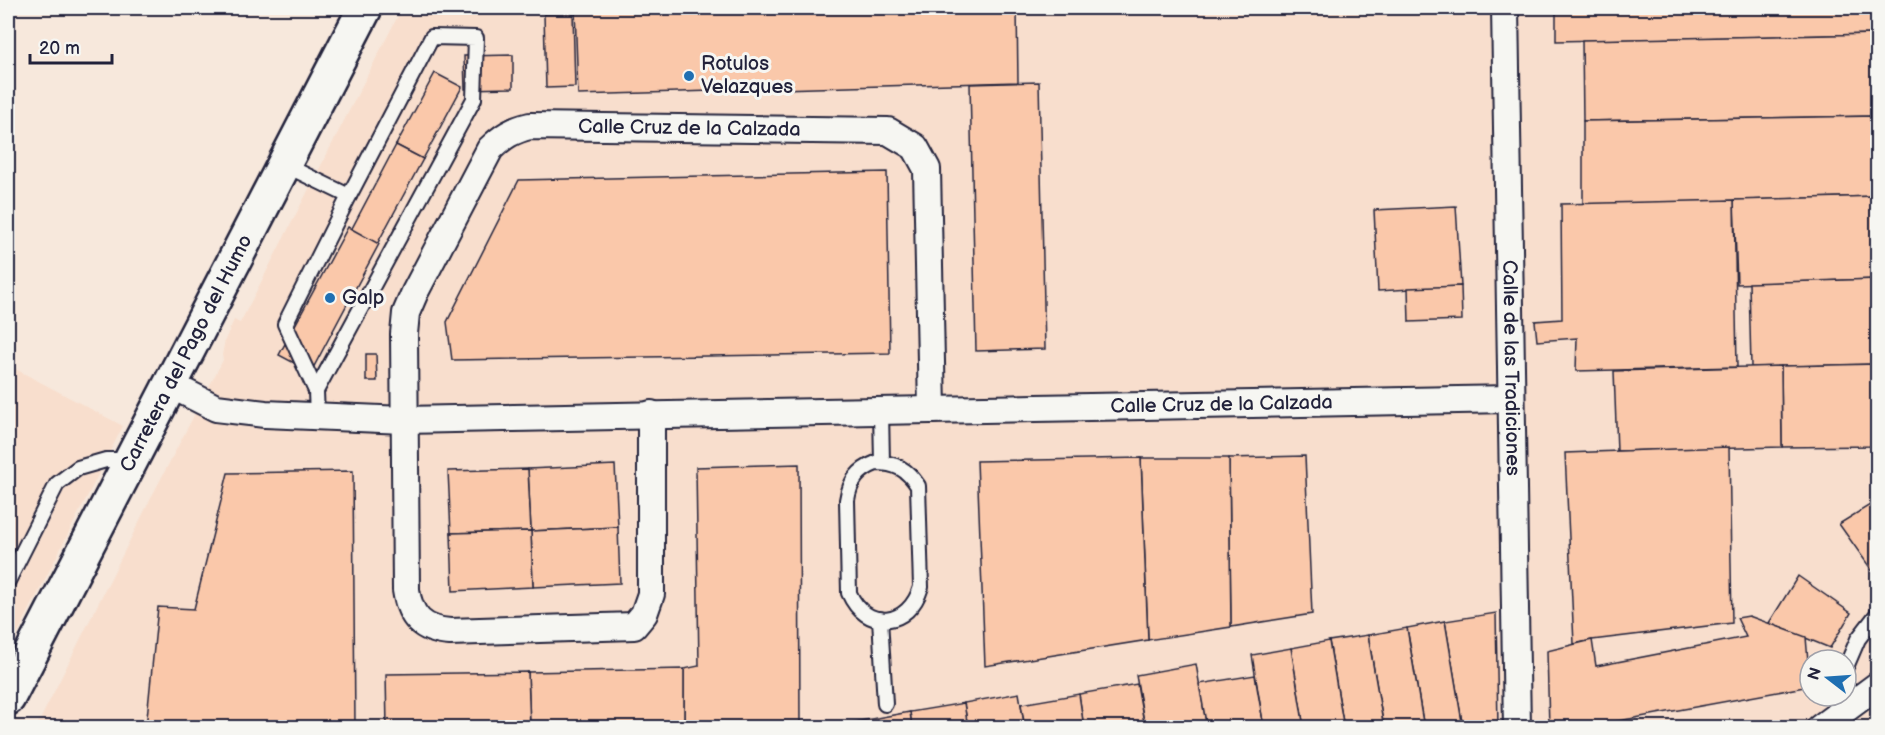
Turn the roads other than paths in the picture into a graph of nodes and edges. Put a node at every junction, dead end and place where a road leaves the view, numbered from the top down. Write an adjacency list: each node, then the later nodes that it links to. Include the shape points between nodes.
1 (365, 8): 3 (street, Carretera del Pago del Humo)
2 (1505, 8): 7 (street, Calle de las Tradiciones)
3 (283, 164): 4 (lane); 5 (street, Carretera del Pago del Humo)
4 (349, 196): 6 (lane, via 285,324); 6 (lane, via 432,37 476,38 474,99)
5 (169, 384): 11 (street, Calle Cruz de la Calzada, via 216,408); 13 (street, Carretera del Pago del Humo)
6 (316, 391): 11 (lane)
7 (1510, 399): 9 (street, Calle Cruz de la Calzada); 23 (street, Calle de las Tradiciones)
8 (881, 410): 9 (street, Calle Cruz de la Calzada); 10 (street, Calle Cruz de la Calzada); 14 (lane)
9 (932, 410): 12 (street, Calle Cruz de la Calzada, via 927,169 915,147 888,131 530,126 501,137 490,149 406,313)
10 (651, 414): 12 (street, Calle Cruz de la Calzada); 12 (street, Calle Cruz de la Calzada, via 651,594 644,614 634,626 450,632 424,625 408,603)
11 (317, 417): 12 (street, Calle Cruz de la Calzada)
12 (404, 420)
13 (130, 460): 15 (lane, via 106,460 78,468 57,484); 20 (street, Carretera del Pago del Humo)
14 (882, 463): 17 (lane, via 864,468 855,477 847,501 849,593 863,614); 17 (lane, via 901,467 918,486 921,587 910,610 899,617)
15 (8, 581)
16 (1878, 613): 18 (lane)
17 (880, 619): 21 (lane)
18 (1854, 648)
19 (1878, 685): 22 (street)
20 (8, 696)
21 (885, 704)
22 (1835, 716)
23 (1517, 728)

